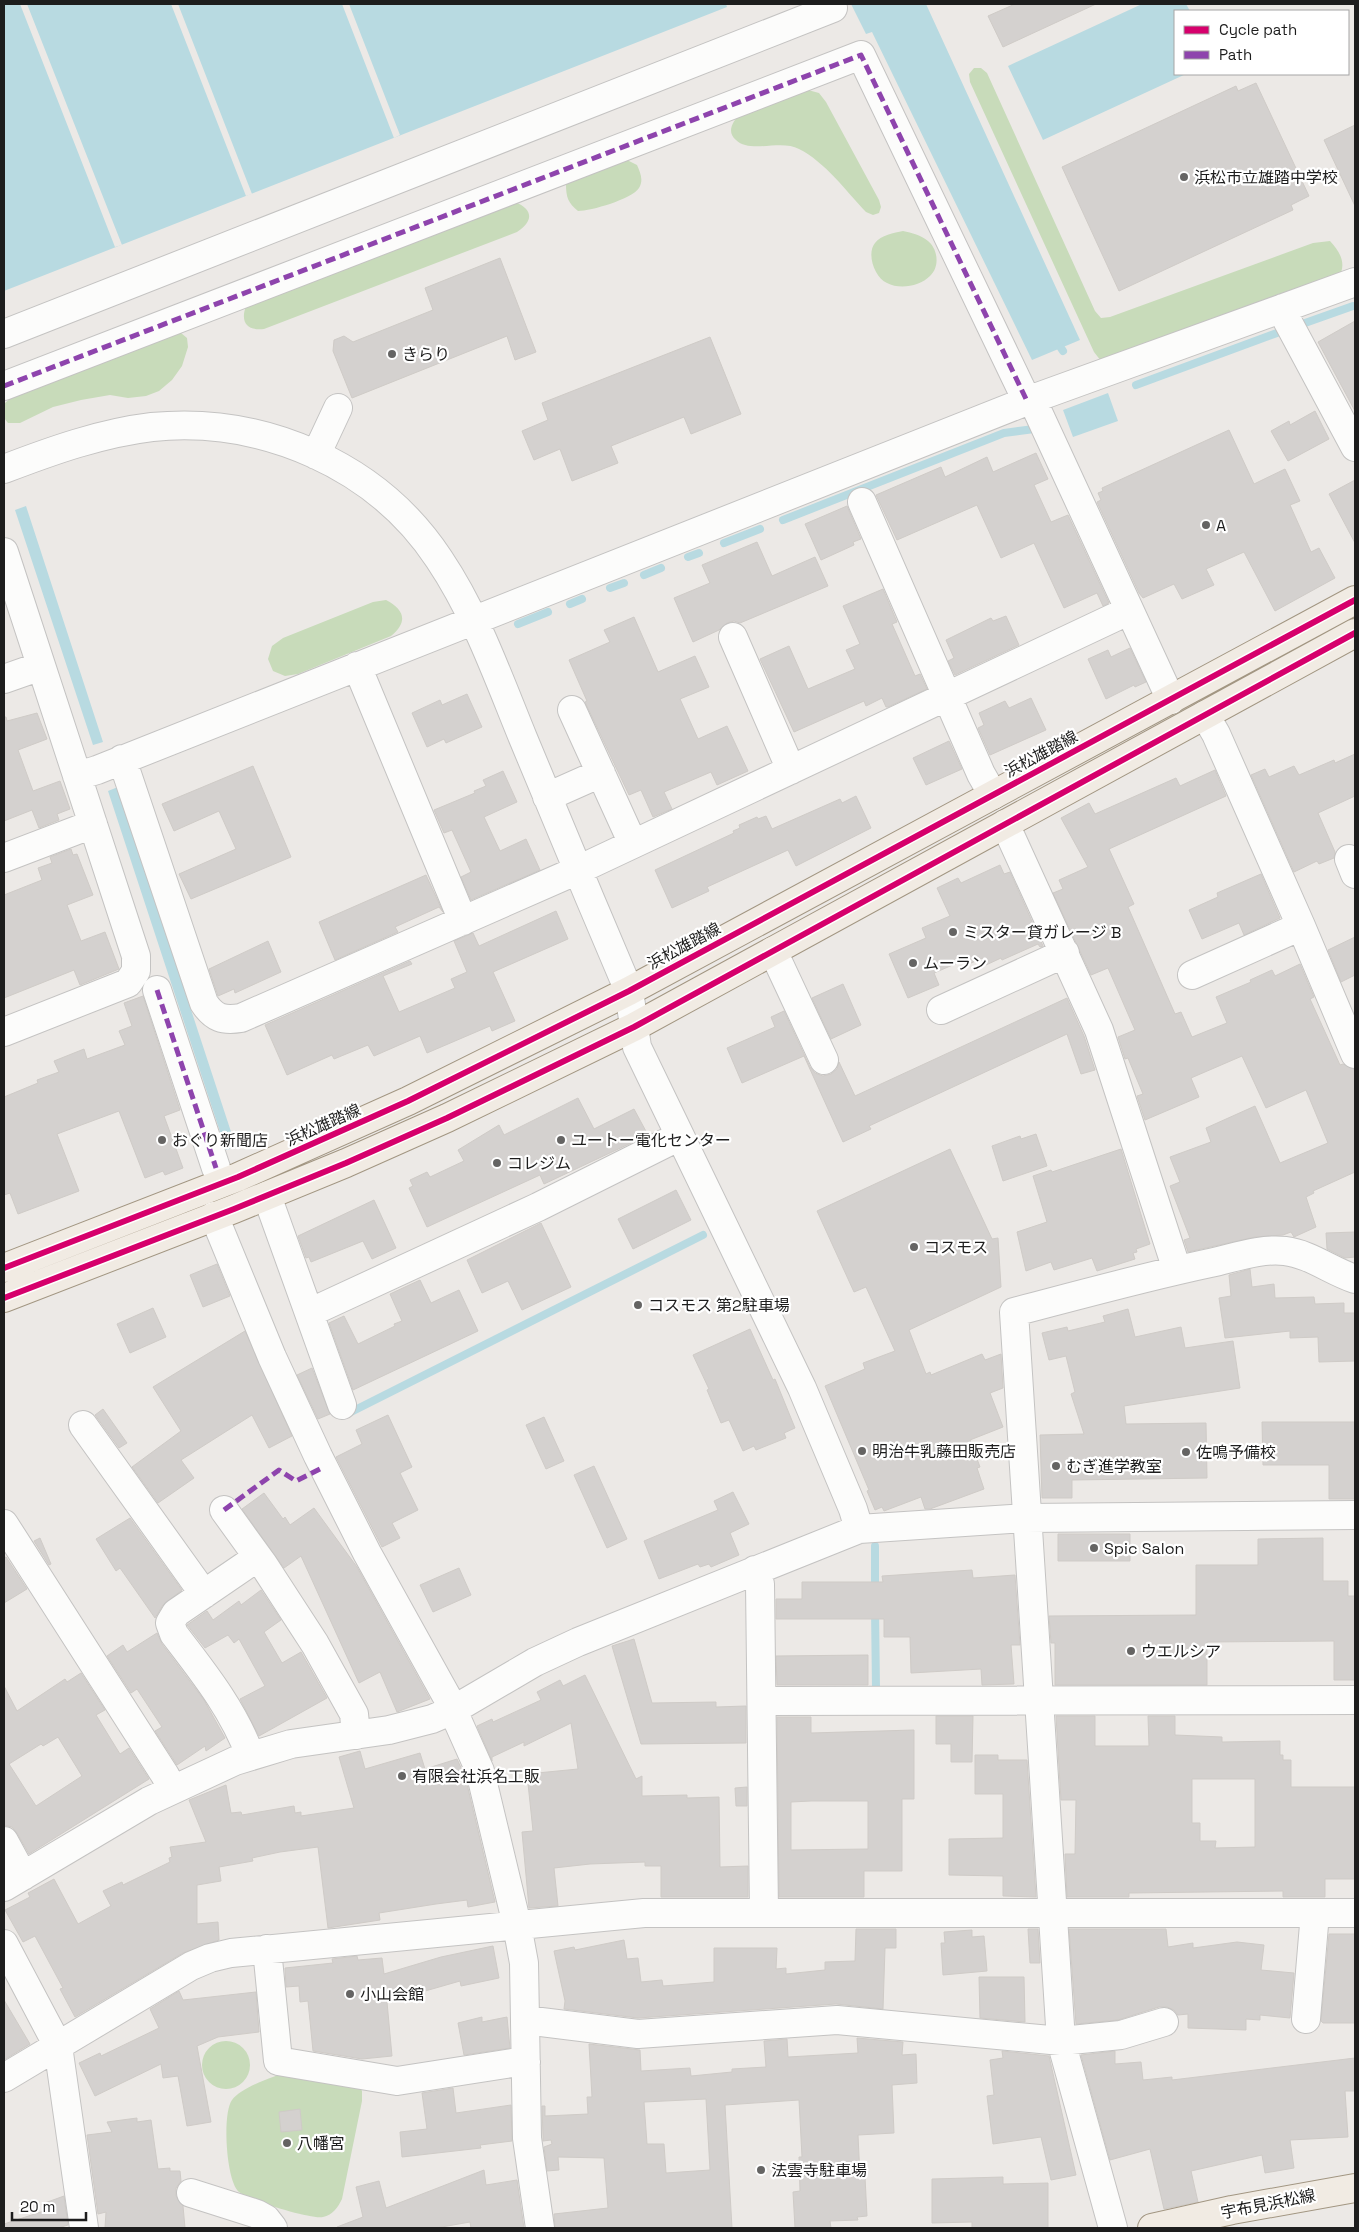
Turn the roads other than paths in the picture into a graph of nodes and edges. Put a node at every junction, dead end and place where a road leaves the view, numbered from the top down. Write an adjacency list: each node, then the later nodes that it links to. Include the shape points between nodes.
1 (833, 8): 4 (street)
2 (1353, 288): 3 (street)
3 (1283, 308): 6 (street); 8 (street)
4 (4, 334)
5 (4, 386): 6 (street, via 861,55)
6 (1030, 400): 14 (street); 15 (street)
7 (338, 408): 9 (street)
8 (1355, 447)
9 (316, 454): 10 (street, via 261,434 188,426 115,434 60,448); 15 (street, via 361,480 416,529 439,558)
10 (4, 469)
11 (862, 502): 21 (street)
12 (4, 552): 18 (street)
13 (1355, 600): 22 (main road, 浜松雄踏線)
14 (1128, 611): 21 (street); 22 (street)
15 (474, 619): 19 (street); 30 (street)
16 (1355, 633): 24 (main road)
17 (733, 637): 26 (street)
18 (41, 666): 20 (street); 28 (street)
19 (357, 666): 25 (street); 36 (street)
20 (4, 679)
21 (947, 696): 26 (street); 29 (street)
22 (1170, 700): 29 (main road, 浜松雄踏線)
23 (572, 710): 27 (street)
24 (1205, 715): 32 (main road); 37 (street)
25 (122, 759): 28 (street); 36 (street, via 204,1003 212,1015 226,1020 241,1018)
26 (792, 770): 33 (street)
27 (601, 773): 30 (street); 33 (street)
28 (77, 776): 31 (street)
29 (993, 795): 42 (main road, 浜松雄踏線)
30 (547, 797): 35 (street)
31 (93, 824): 34 (street); 45 (street, via 136,956 136,971 128,983)
32 (1005, 824): 38 (main road); 39 (street)
33 (633, 844): 35 (street)
34 (4, 858)
35 (578, 870): 36 (street); 42 (street)
36 (463, 921)
37 (1301, 926): 40 (street); 46 (street)
38 (773, 951): 44 (main road); 47 (street)
39 (1065, 953): 43 (street); 53 (street, via 1099,1030)
40 (1192, 975)
41 (157, 990): 49 (street)
42 (629, 991): 44 (street); 52 (main road, 浜松雄踏線, via 408,1102 295,1153)
43 (941, 1010)
44 (634, 1027): 48 (street, via 637,1047); 50 (main road, via 447,1118)
45 (4, 1032)
46 (1355, 1054)
47 (824, 1060)
48 (680, 1136): 56 (street, via 529,1211); 63 (street, via 802,1388)
49 (216, 1168)
50 (267, 1196): 51 (main road); 56 (street)
51 (214, 1216): 55 (main road); 70 (street, via 272,1357 321,1461)
52 (4, 1268)
53 (1177, 1270): 54 (street, via 1251,1254 1284,1251 1300,1254); 61 (street, via 1014,1312)
54 (1355, 1279)
55 (4, 1298)
56 (309, 1313): 57 (street)
57 (342, 1405)
58 (83, 1425): 66 (street)
59 (224, 1510): 64 (street)
60 (1355, 1515): 61 (street)
61 (1027, 1518): 63 (street); 68 (street)
62 (4, 1524): 73 (street)
63 (859, 1529): 65 (street)
64 (258, 1557): 66 (street); 71 (street, via 350,1706)
65 (755, 1570): 69 (street, via 760,1584); 70 (street, via 556,1652)
66 (204, 1594): 72 (street, via 176,1613 170,1623 174,1634 223,1699)
67 (1355, 1700): 68 (street)
68 (1038, 1701): 69 (street); 77 (street)
69 (762, 1702): 76 (street)
70 (452, 1710): 71 (street, via 411,1726); 80 (street, via 482,1778)
71 (356, 1735): 72 (street, via 290,1744)
72 (250, 1755): 73 (street)
73 (172, 1790): 75 (street, via 124,1815)
74 (4, 1841): 75 (street)
75 (14, 1882)
76 (764, 1912): 77 (street); 80 (street, via 644,1913)
77 (1052, 1912): 78 (street); 86 (street)
78 (1316, 1912): 79 (street); 83 (street)
79 (1355, 1912)
80 (517, 1925): 82 (street); 84 (street, via 524,1964)
81 (4, 1944): 87 (street)
82 (267, 1949): 87 (street, via 231,1953 191,1966); 88 (street, via 278,2061 397,2081)
83 (1306, 2019)
84 (526, 2022): 86 (street, via 638,2034 837,2020); 88 (street)
85 (1164, 2022): 86 (street, via 1121,2035)
86 (1060, 2041): 95 (street)
87 (58, 2046): 89 (street); 92 (street)
88 (526, 2062): 94 (street, via 527,2138)
89 (4, 2078)
90 (1355, 2188): 96 (main road, 宇布見浜松線)
91 (190, 2193): 93 (street, via 256,2214)
92 (84, 2228)
93 (273, 2228)
94 (540, 2228)
95 (1113, 2228)
96 (1152, 2228)

